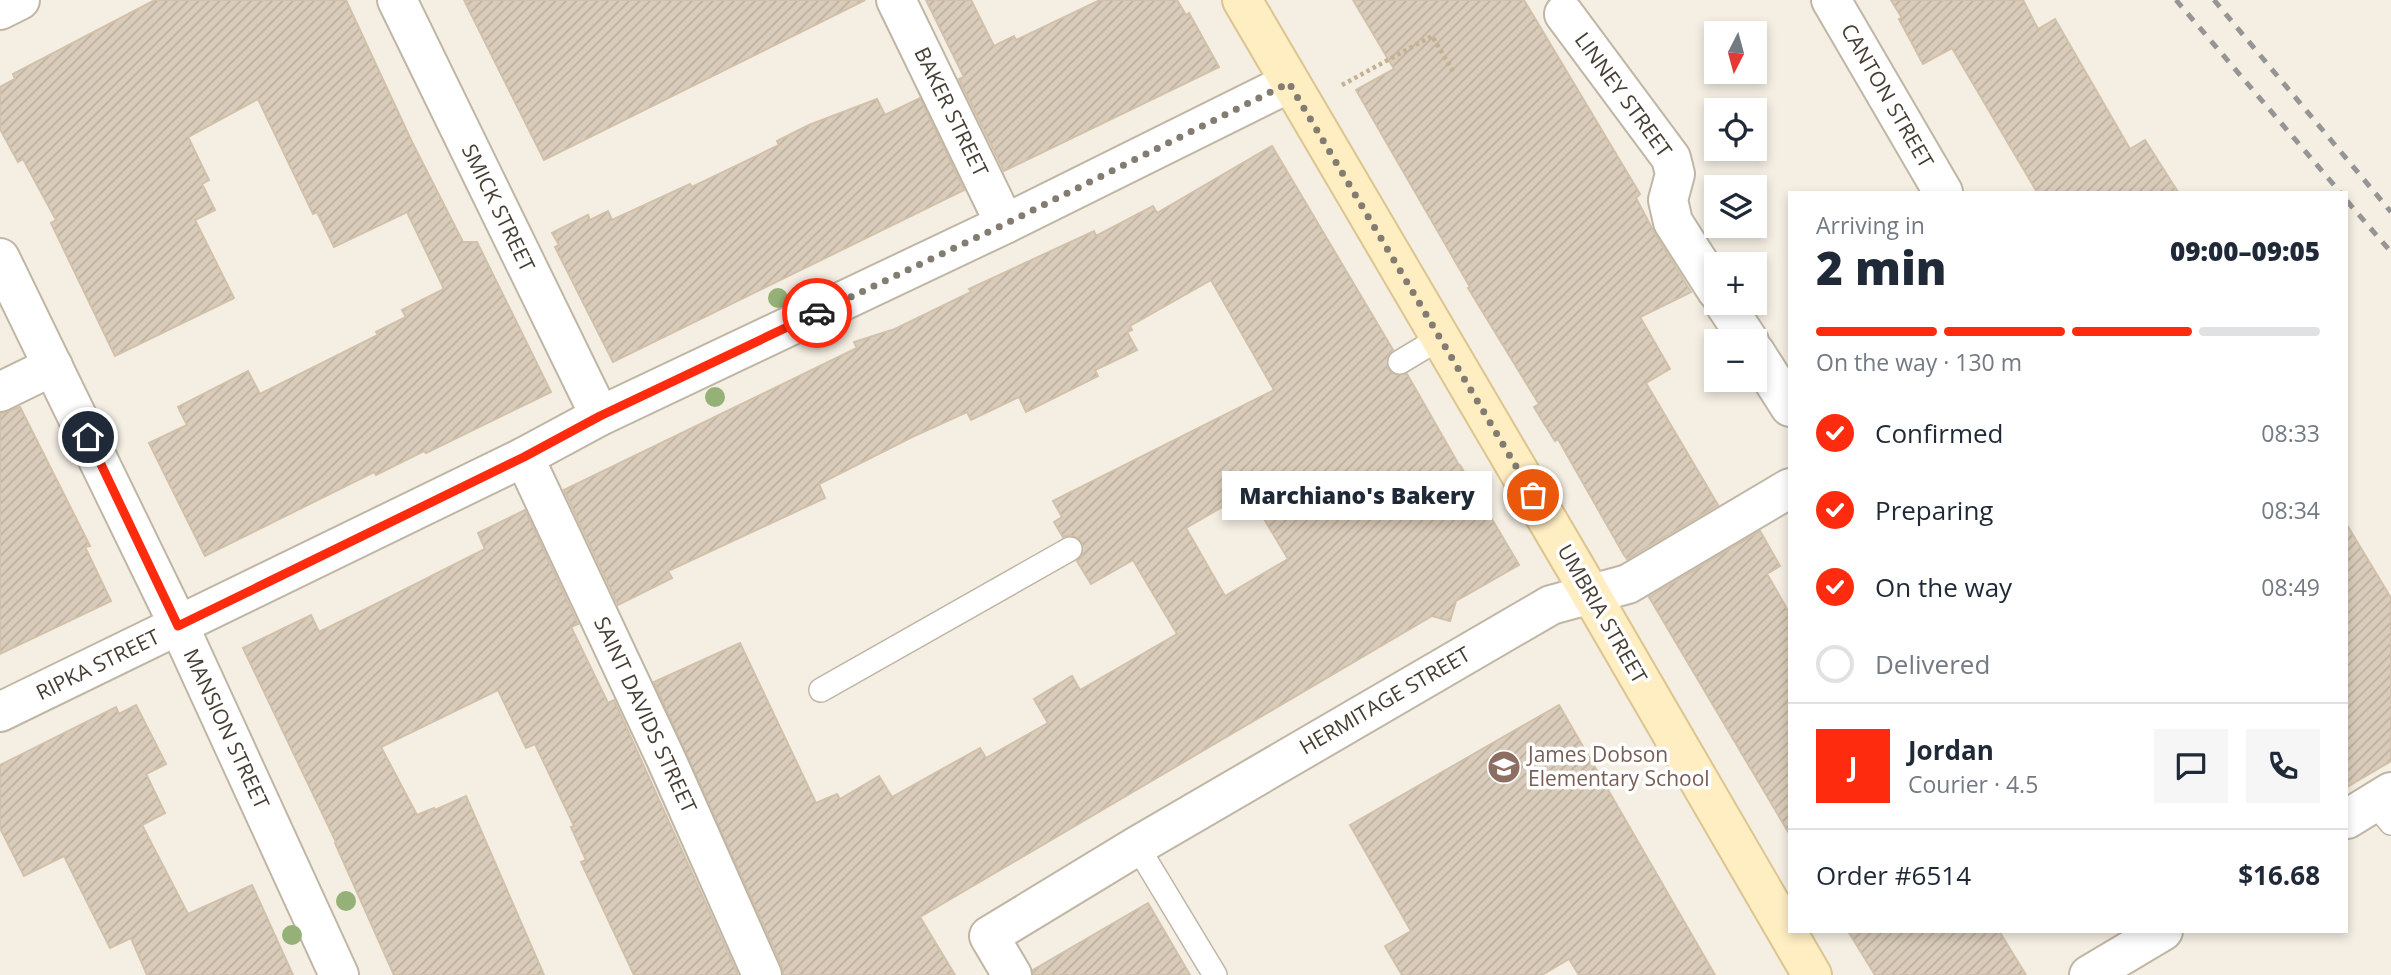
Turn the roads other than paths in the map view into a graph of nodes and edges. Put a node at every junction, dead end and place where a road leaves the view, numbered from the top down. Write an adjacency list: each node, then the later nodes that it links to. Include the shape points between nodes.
1 (20, 0): 6 (street)
2 (397, 0): 19 (street, SMICK STREET)
3 (896, 0): 10 (street, BAKER STREET)
4 (1242, 0): 8 (main road, UMBRIA STREET)
5 (1831, 0): 9 (street, CANTON STREET)
6 (0, 10)
7 (1564, 14): 12 (street, LINNEY STREET, via 1671,158 1675,174 1668,200 1673,222)
8 (1289, 83): 10 (street, RIPKA STREET); 13 (main road, UMBRIA STREET)
9 (1942, 191)
10 (1005, 224): 19 (street, RIPKA STREET)
11 (0, 258): 15 (street, MANSION STREET)
12 (1704, 271)
13 (1440, 338): 14 (lane); 23 (main road, UMBRIA STREET)
14 (1401, 362)
15 (53, 366): 17 (street); 24 (street, MANSION STREET)
16 (1767, 371): 18 (street)
17 (0, 391)
18 (1788, 404)
19 (600, 416): 20 (street, RIPKA STREET)
20 (524, 457): 24 (street, RIPKA STREET); 31 (street, SAINT DAVIDS STREET)
21 (1788, 489): 23 (street, HERMITAGE STREET, via 1628,584)
22 (1070, 549): 25 (lane)
23 (1591, 594): 27 (street, HERMITAGE STREET, via 1551,605); 34 (main road, UMBRIA STREET)
24 (178, 626): 26 (street, RIPKA STREET); 30 (street, MANSION STREET)
25 (821, 690)
26 (0, 712)
27 (1137, 846): 32 (street, HERMITAGE STREET, via 989,936); 33 (lane)
28 (2158, 933): 29 (street)
29 (2105, 954)
30 (339, 975)
31 (762, 975)
32 (1012, 975)
33 (1215, 975)
34 (1812, 975)

